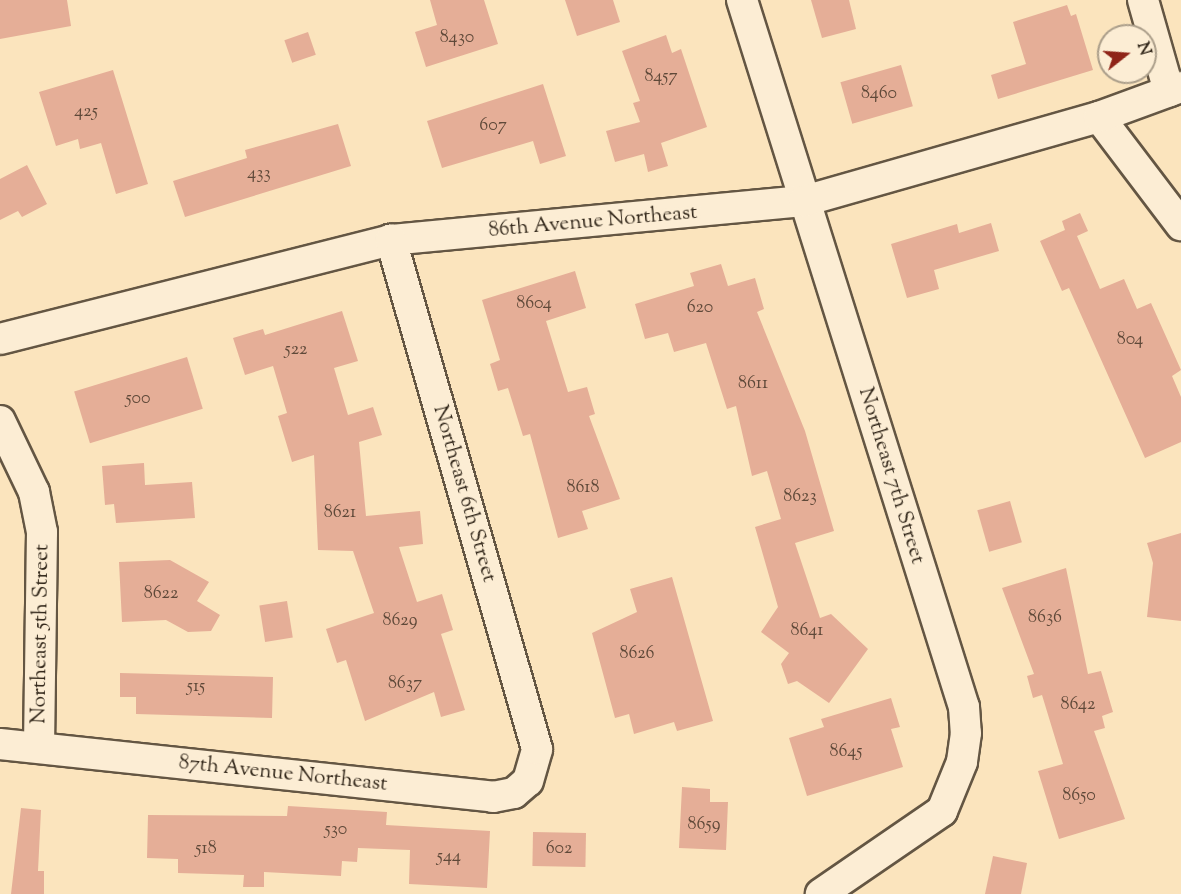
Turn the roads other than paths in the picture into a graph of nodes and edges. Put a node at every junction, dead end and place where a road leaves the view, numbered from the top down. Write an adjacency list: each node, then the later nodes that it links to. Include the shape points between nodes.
1 (742, 0): 5 (street, Northeast 7th Street)
2 (1143, 0): 3 (street)
3 (1175, 89): 4 (street, 86th Avenue Northeast)
4 (1099, 117): 5 (street, 86th Avenue Northeast); 6 (street)
5 (804, 201): 7 (street, 86th Avenue Northeast); 13 (street, Northeast 7th Street, via 964,707 966,733 962,762 942,811)
6 (1181, 225)
7 (391, 240): 8 (street, 86th Avenue Northeast); 12 (street, Northeast 6th Street)
8 (0, 339)
9 (0, 421): 11 (street, Northeast 5th Street, via 34,492 42,532)
10 (0, 744): 11 (street, 87th Avenue Northeast)
11 (39, 747): 12 (street, 87th Avenue Northeast, via 493,797 514,793 528,781)
12 (537, 749)
13 (821, 894)

